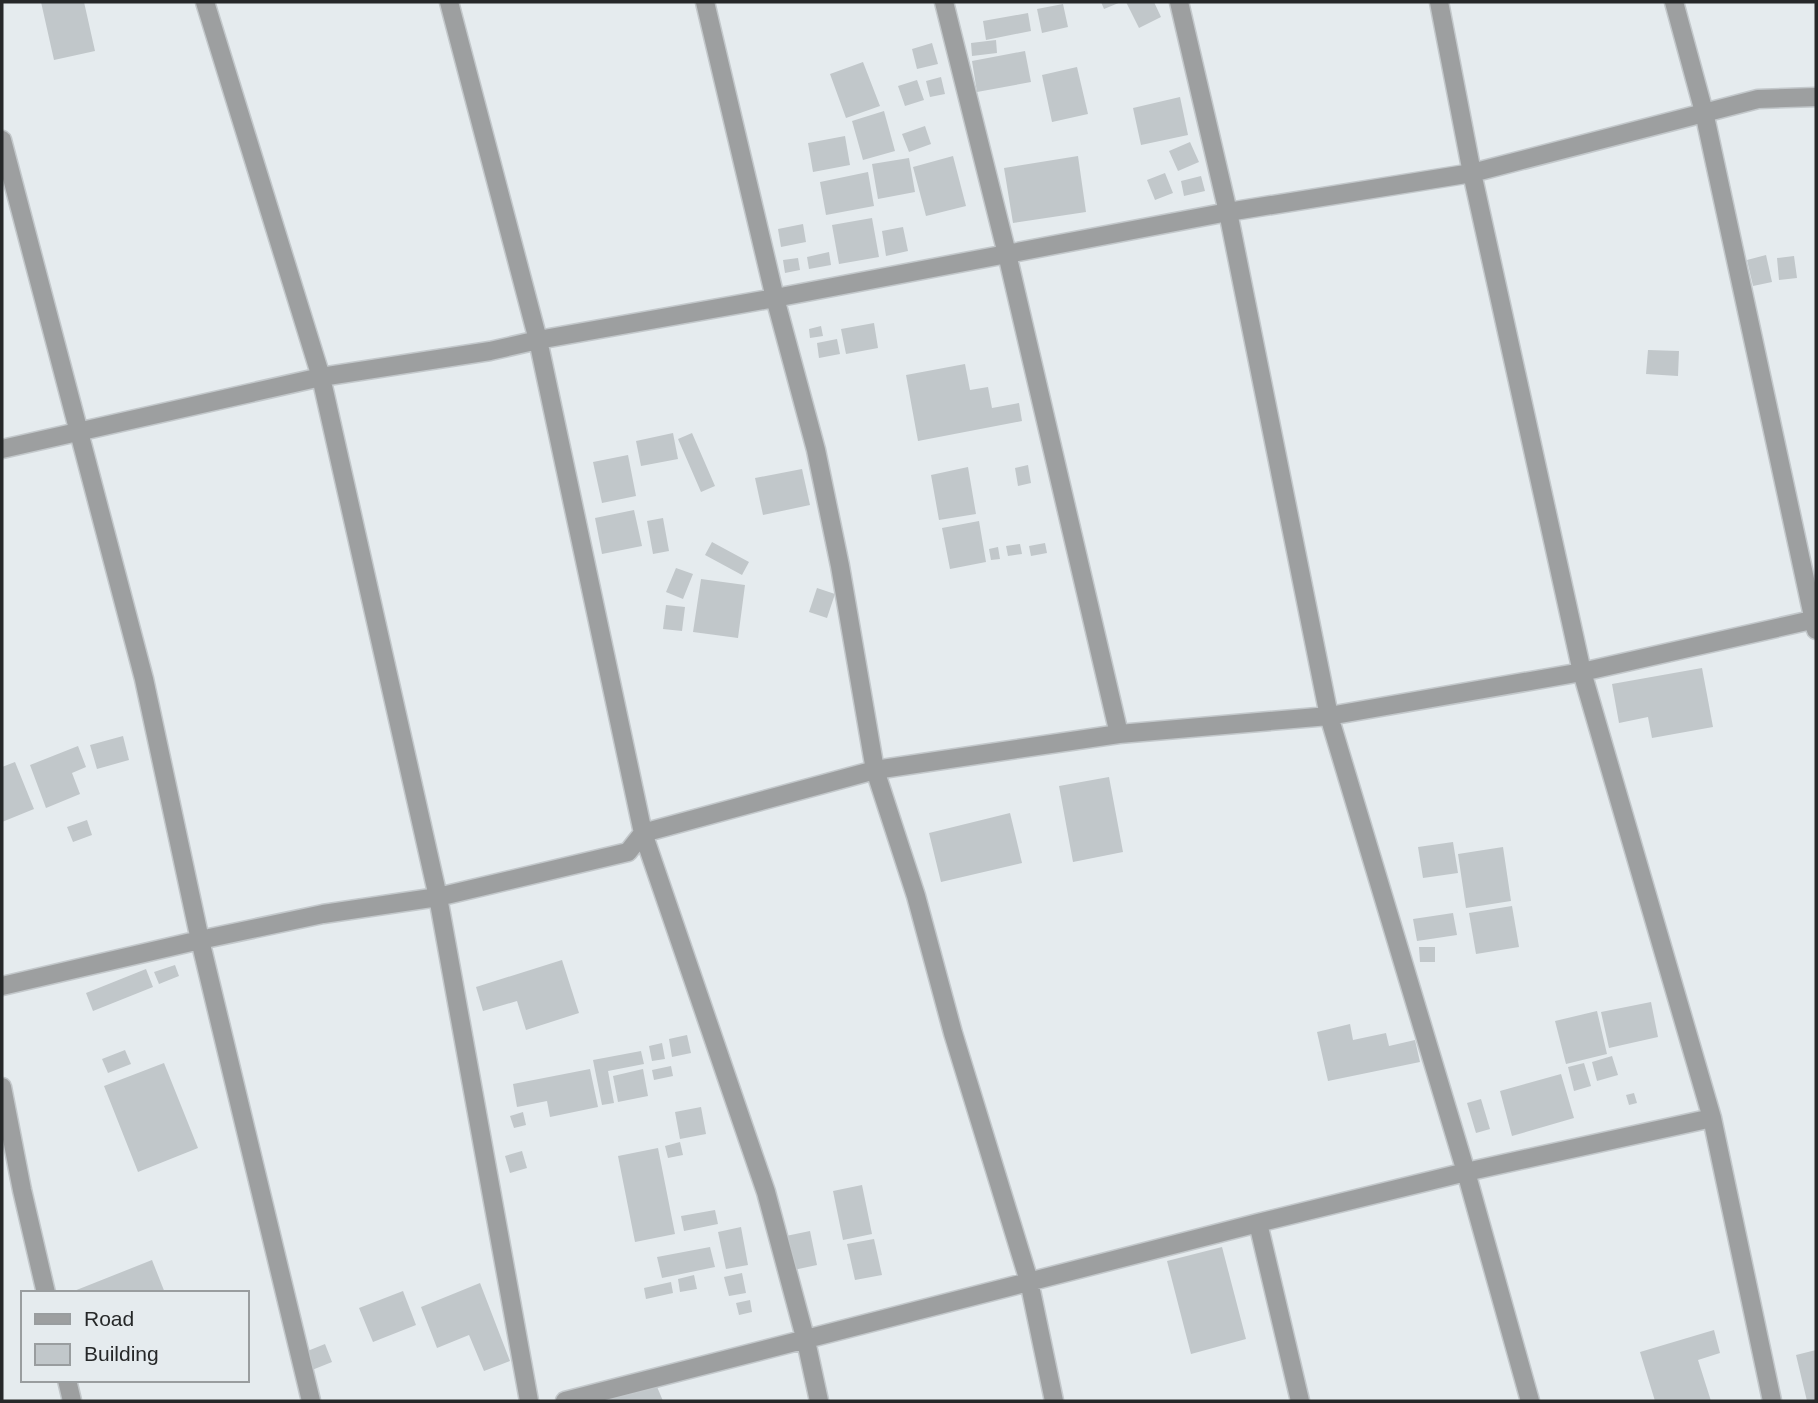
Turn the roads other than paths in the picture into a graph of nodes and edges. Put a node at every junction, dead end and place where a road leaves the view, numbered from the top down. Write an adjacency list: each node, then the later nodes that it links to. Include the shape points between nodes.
1 (205, 2): 16 (street)
2 (449, 2): 15 (street)
3 (705, 2): 14 (street)
4 (944, 2): 13 (street)
5 (1179, 2): 12 (street)
6 (1439, 2): 11 (street)
7 (1674, 2): 9 (street)
8 (1816, 97): 9 (street, via 1758,99)
9 (1704, 111): 11 (street); 19 (street)
10 (2, 140): 17 (street)
11 (1472, 173): 12 (street); 20 (street)
12 (1227, 212): 13 (street); 21 (street)
13 (1007, 254): 14 (street); 22 (street)
14 (775, 298): 15 (street); 23 (street, via 816,450)
15 (538, 340): 16 (street); 24 (street)
16 (321, 377): 17 (street); 25 (street)
17 (79, 430): 18 (street); 26 (street, via 144,679)
18 (2, 449)
19 (1815, 623): 20 (street)
20 (1582, 672): 21 (street); 29 (street)
21 (1329, 716): 22 (street); 30 (street)
22 (1119, 734): 23 (street)
23 (875, 770): 24 (street); 32 (street)
24 (643, 833): 25 (street, via 628,852); 34 (street, via 766,1192)
25 (438, 897): 26 (street, via 323,914); 38 (street)
26 (200, 940): 27 (street); 37 (street)
27 (2, 986)
28 (2, 1087): 33 (street)
29 (1712, 1118): 30 (street); 44 (street)
30 (1466, 1172): 31 (street); 43 (street)
31 (1258, 1223): 32 (street); 42 (street)
32 (1029, 1282): 34 (street); 41 (street)
33 (46, 1291)
34 (806, 1340): 39 (street); 40 (street)
35 (67, 1382): 36 (street)
36 (72, 1401)
37 (311, 1401)
38 (529, 1401)
39 (565, 1401)
40 (819, 1401)
41 (1054, 1401)
42 (1300, 1401)
43 (1530, 1401)
44 (1772, 1401)

